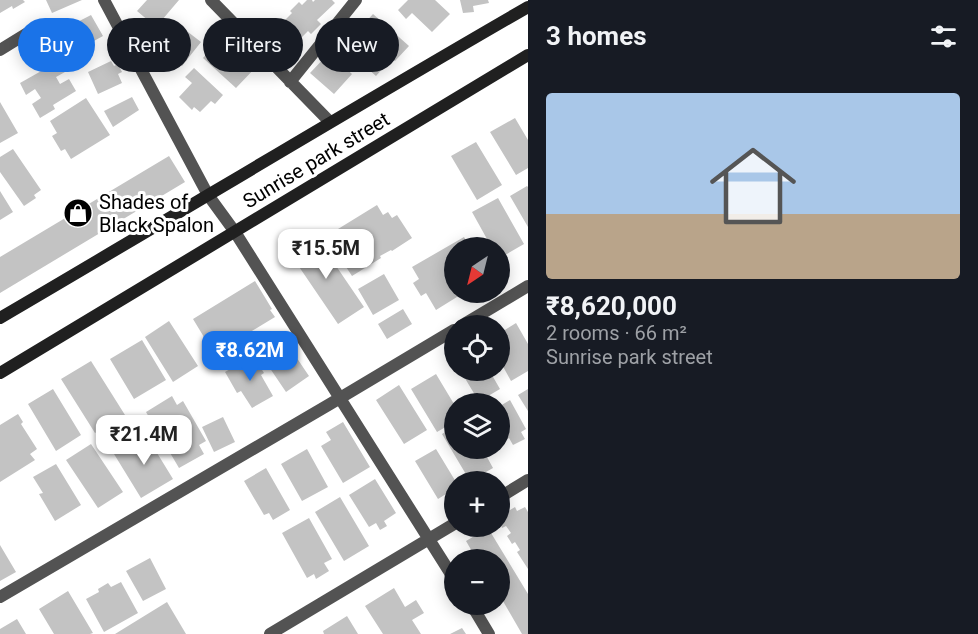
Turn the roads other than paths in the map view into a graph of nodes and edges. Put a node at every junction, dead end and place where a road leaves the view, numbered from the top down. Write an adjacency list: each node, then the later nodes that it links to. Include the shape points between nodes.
1 (104, 0): 11 (street)
2 (212, 0): 9 (street)
3 (356, 0): 9 (street)
4 (523, 0): 5 (street)
5 (528, 5): 10 (main road)
6 (18, 39): 7 (street)
7 (0, 50)
8 (528, 55): 12 (main road, Sunrise park street)
9 (290, 82): 10 (street)
10 (330, 123): 11 (main road)
11 (208, 195): 12 (street); 15 (main road)
12 (235, 232): 17 (main road, Sunrise park street); 18 (street)
13 (528, 285): 14 (street)
14 (479, 315)
15 (0, 318)
16 (444, 336): 18 (street)
17 (0, 373)
18 (340, 398): 22 (street); 24 (street)
19 (528, 480): 20 (street)
20 (510, 491)
21 (444, 530): 22 (street)
22 (429, 539): 23 (street); 26 (street)
23 (444, 563)
24 (0, 597)
25 (478, 615): 27 (street)
26 (270, 634)
27 (489, 634)

